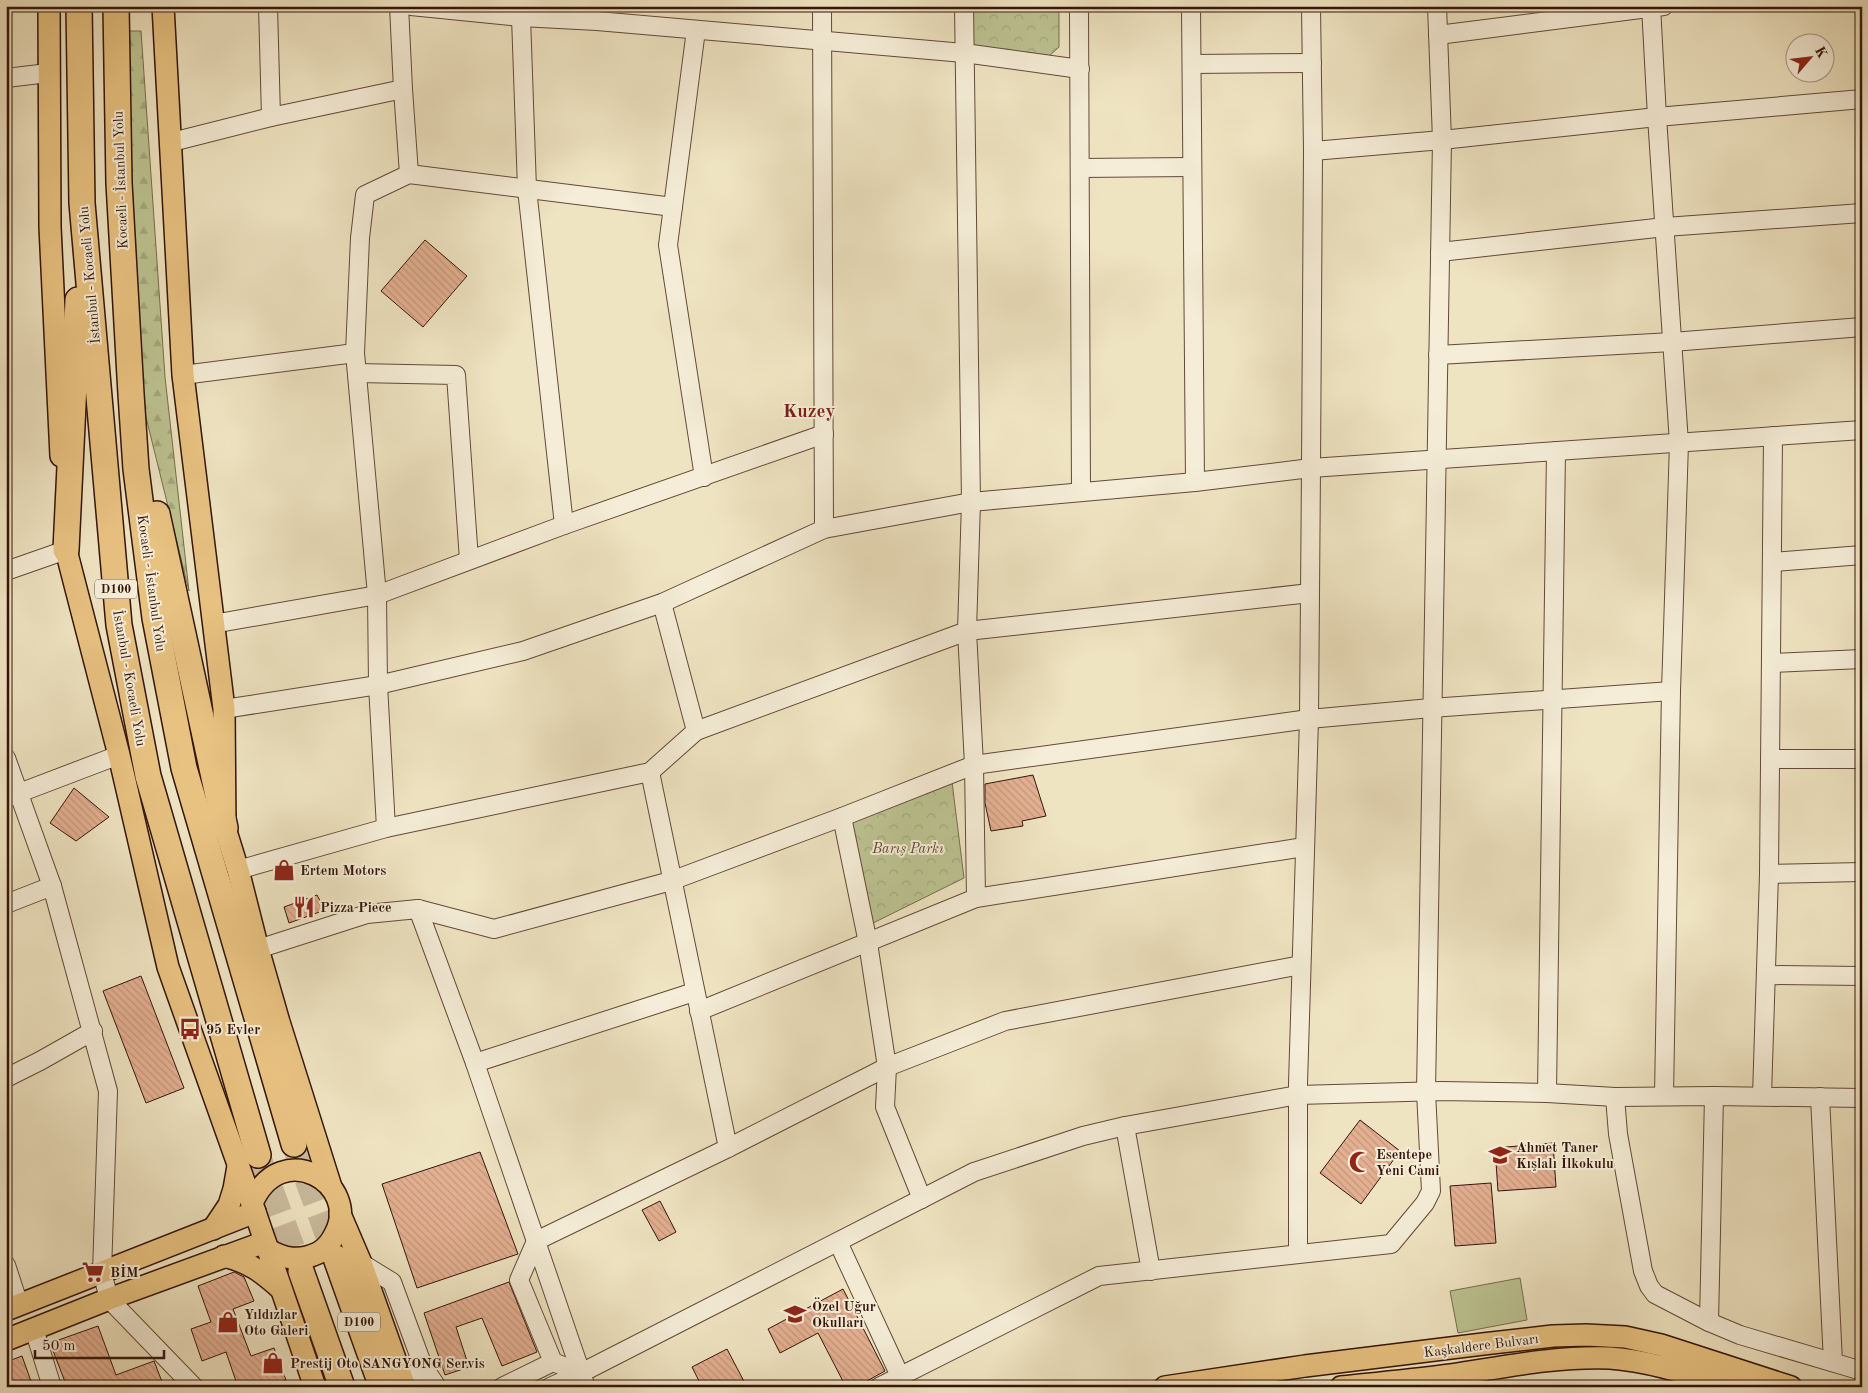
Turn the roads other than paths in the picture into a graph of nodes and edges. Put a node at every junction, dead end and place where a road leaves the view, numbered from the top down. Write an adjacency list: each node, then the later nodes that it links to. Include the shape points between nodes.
1 (49, 6): 24 (main road)
2 (79, 6): 37 (highway, İstanbul - Kocaeli Yolu / D100)
3 (116, 6): 48 (highway, Kocaeli - İstanbul Yolu / D100, via 119,183)
4 (163, 6): 31 (main road)
5 (268, 6): 28 (street)
6 (399, 6): 26 (street)
7 (412, 6): 16 (street)
8 (822, 6): 19 (street)
9 (964, 6): 20 (street)
10 (1079, 6): 23 (street)
11 (1191, 6): 21 (street)
12 (1311, 6): 22 (street)
13 (1437, 6): 18 (street)
14 (1656, 7): 18 (street); 29 (street)
15 (596, 14): 16 (street); 17 (street)
16 (521, 17): 36 (street)
17 (696, 30): 19 (street); 38 (street)
18 (1438, 35): 30 (street)
19 (822, 41): 20 (street); 50 (street)
20 (964, 53): 23 (street); 59 (street)
21 (1192, 64): 22 (street); 33 (street)
22 (1312, 64): 32 (street)
23 (1080, 69): 34 (street)
24 (48, 73): 25 (street); 62 (main road, via 50,227)
25 (6, 78)
26 (403, 89): 28 (street); 35 (street)
27 (1862, 99): 29 (street)
28 (272, 117): 31 (street)
29 (1657, 117): 30 (street); 40 (street)
30 (1442, 140): 32 (street); 41 (street)
31 (172, 142): 47 (main road)
32 (1312, 151): 55 (street)
33 (1191, 166): 34 (street); 57 (street)
34 (1080, 168): 58 (street)
35 (409, 174): 36 (street); 44 (street, via 365,195)
36 (527, 189): 38 (street); 60 (street)
37 (82, 203): 62 (highway); 123 (highway, İstanbul - Kocaeli Yolu / D100, via 118,625 148,776)
38 (673, 207): 56 (street, via 668,245)
39 (1862, 213): 40 (street)
40 (1665, 227): 41 (street); 43 (street)
41 (1440, 252): 45 (street)
42 (1862, 327): 43 (street)
43 (1672, 342): 45 (street); 52 (street)
44 (355, 353): 46 (street); 47 (street)
45 (1438, 356): 54 (street)
46 (357, 374): 64 (street, via 456,375); 68 (street)
47 (183, 375): 70 (main road)
48 (131, 394): 89 (highway); 121 (highway, Kocaeli - İstanbul Yolu / D100, via 136,470 155,618 184,768)
49 (1862, 430): 51 (street)
50 (824, 434): 56 (street); 61 (street)
51 (1773, 436): 52 (street); 65 (street)
52 (1679, 443): 53 (street); 75 (street)
53 (1556, 451): 54 (street); 76 (street)
54 (1437, 460): 55 (street); 77 (street)
55 (1311, 468): 57 (street); 67 (street)
56 (704, 477): 60 (street)
57 (1195, 482): 58 (street)
58 (1081, 492): 59 (street)
59 (971, 502): 61 (street); 71 (street)
60 (564, 525): 64 (street)
61 (824, 530): 69 (street)
62 (66, 550): 66 (street); 81 (main road)
63 (1862, 555): 65 (street)
64 (469, 560): 68 (street)
65 (1773, 562): 73 (street)
66 (6, 571)
67 (1310, 593): 71 (street); 79 (street)
68 (377, 595): 70 (street); 74 (street)
69 (662, 603): 74 (street, via 523,651); 80 (street)
70 (213, 624): 78 (main road)
71 (967, 630): 80 (street); 85 (street)
72 (1862, 659): 73 (street)
73 (1771, 663): 84 (street)
74 (378, 686): 78 (street); 90 (street)
75 (1671, 691): 76 (street); 114 (street)
76 (1552, 699): 77 (street); 112 (street)
77 (1431, 708): 79 (street); 111 (street)
78 (224, 709): 89 (main road)
79 (1308, 719): 85 (street); 91 (street)
80 (696, 731): 86 (street)
81 (119, 755): 87 (street); 123 (main road, via 168,967)
82 (6, 758): 87 (street)
83 (1862, 758): 84 (street)
84 (1770, 759): 94 (street)
85 (974, 765): 88 (street); 97 (street)
86 (650, 772): 90 (street); 95 (street)
87 (12, 796): 96 (street)
88 (842, 817): 95 (street); 100 (street)
89 (225, 828): 92 (main road)
90 (386, 828): 92 (street)
91 (1304, 846): 97 (street); 102 (street)
92 (238, 870): 101 (main road)
93 (1862, 872): 94 (street)
94 (1768, 874): 103 (street)
95 (671, 881): 99 (street, via 494,929); 105 (street)
96 (52, 886): 98 (street); 107 (street)
97 (976, 898): 100 (street)
98 (6, 904)
99 (418, 909): 101 (street, via 367,914); 108 (street)
100 (868, 944): 106 (street); 109 (street)
101 (258, 950): 124 (main road)
102 (1301, 965): 109 (street, via 1005,1021); 113 (street)
103 (1767, 974): 104 (street); 116 (street)
104 (1862, 976)
105 (694, 992): 106 (street); 108 (street)
106 (699, 1011): 122 (street)
107 (93, 1030): 110 (street); 139 (street, via 108,1091)
108 (475, 1063): 129 (street)
109 (887, 1067): 122 (street); 125 (street, via 885,1107)
110 (6, 1078)
111 (1426, 1092): 112 (street); 113 (street); 132 (street, via 1431,1191 1419,1210 1391,1244)
112 (1547, 1093): 117 (street)
113 (1298, 1095): 120 (street); 132 (street)
114 (1664, 1096): 115 (street); 117 (street)
115 (1714, 1096): 116 (street); 143 (street)
116 (1762, 1096): 118 (street)
117 (1615, 1097): 143 (street, via 1625,1177 1649,1286 1656,1294)
118 (1820, 1097): 119 (street); 147 (street)
119 (1862, 1098)
120 (1125, 1126): 125 (street, via 974,1172); 138 (street)
121 (294, 1144)
122 (728, 1148): 129 (street)
123 (248, 1159): 126 (main road); 128 (main road, via 229,1205)
124 (331, 1187): 126 (main road, via 308,1171 280,1172 258,1190); 127 (main road)
125 (922, 1199): 130 (street)
126 (254, 1208): 128 (main road); 131 (main road)
127 (340, 1214): 131 (main road, via 332,1241 315,1254 294,1259 280,1256); 135 (main road)
128 (213, 1229): 139 (main road)
129 (536, 1241): 146 (street, via 519,1280); 151 (street)
130 (838, 1242): 150 (street); 151 (street)
131 (266, 1246): 133 (main road); 140 (main road)
132 (1298, 1254): 138 (street)
133 (224, 1256): 140 (main road, via 261,1271); 141 (main road)
134 (336, 1258): 156 (highway, D100)
135 (361, 1263): 148 (street, via 392,1282); 157 (main road)
136 (6, 1265): 142 (street)
137 (301, 1271): 155 (highway, D100)
138 (1151, 1271): 150 (street, via 1099,1276)
139 (102, 1272): 141 (street); 142 (main road)
140 (281, 1289): 154 (main road)
141 (108, 1300): 144 (main road); 153 (street)
142 (12, 1307)
143 (1709, 1322): 147 (street, via 1740,1335)
144 (34, 1328): 145 (main road); 152 (street)
145 (6, 1340)
146 (553, 1362): 151 (street); 159 (street)
147 (1833, 1362): 149 (street)
148 (423, 1366): 157 (street); 158 (street)
149 (1862, 1370)
150 (900, 1376): 161 (street)
151 (583, 1380): 160 (street)
152 (52, 1387)
153 (194, 1387)
154 (315, 1387)
155 (342, 1387)
156 (382, 1387)
157 (405, 1387)
158 (437, 1387)
159 (502, 1387)
160 (550, 1387)
161 (879, 1387)
162 (1165, 1387): 165 (main road, Kaşkaldere Bulvarı, via 1305,1366 1553,1336 1586,1335 1625,1337 1661,1345)
163 (1341, 1387): 164 (main road, Kaşkaldere Bulvarı, via 1577,1358 1611,1358 1650,1364)
164 (1732, 1387)
165 (1791, 1387)

